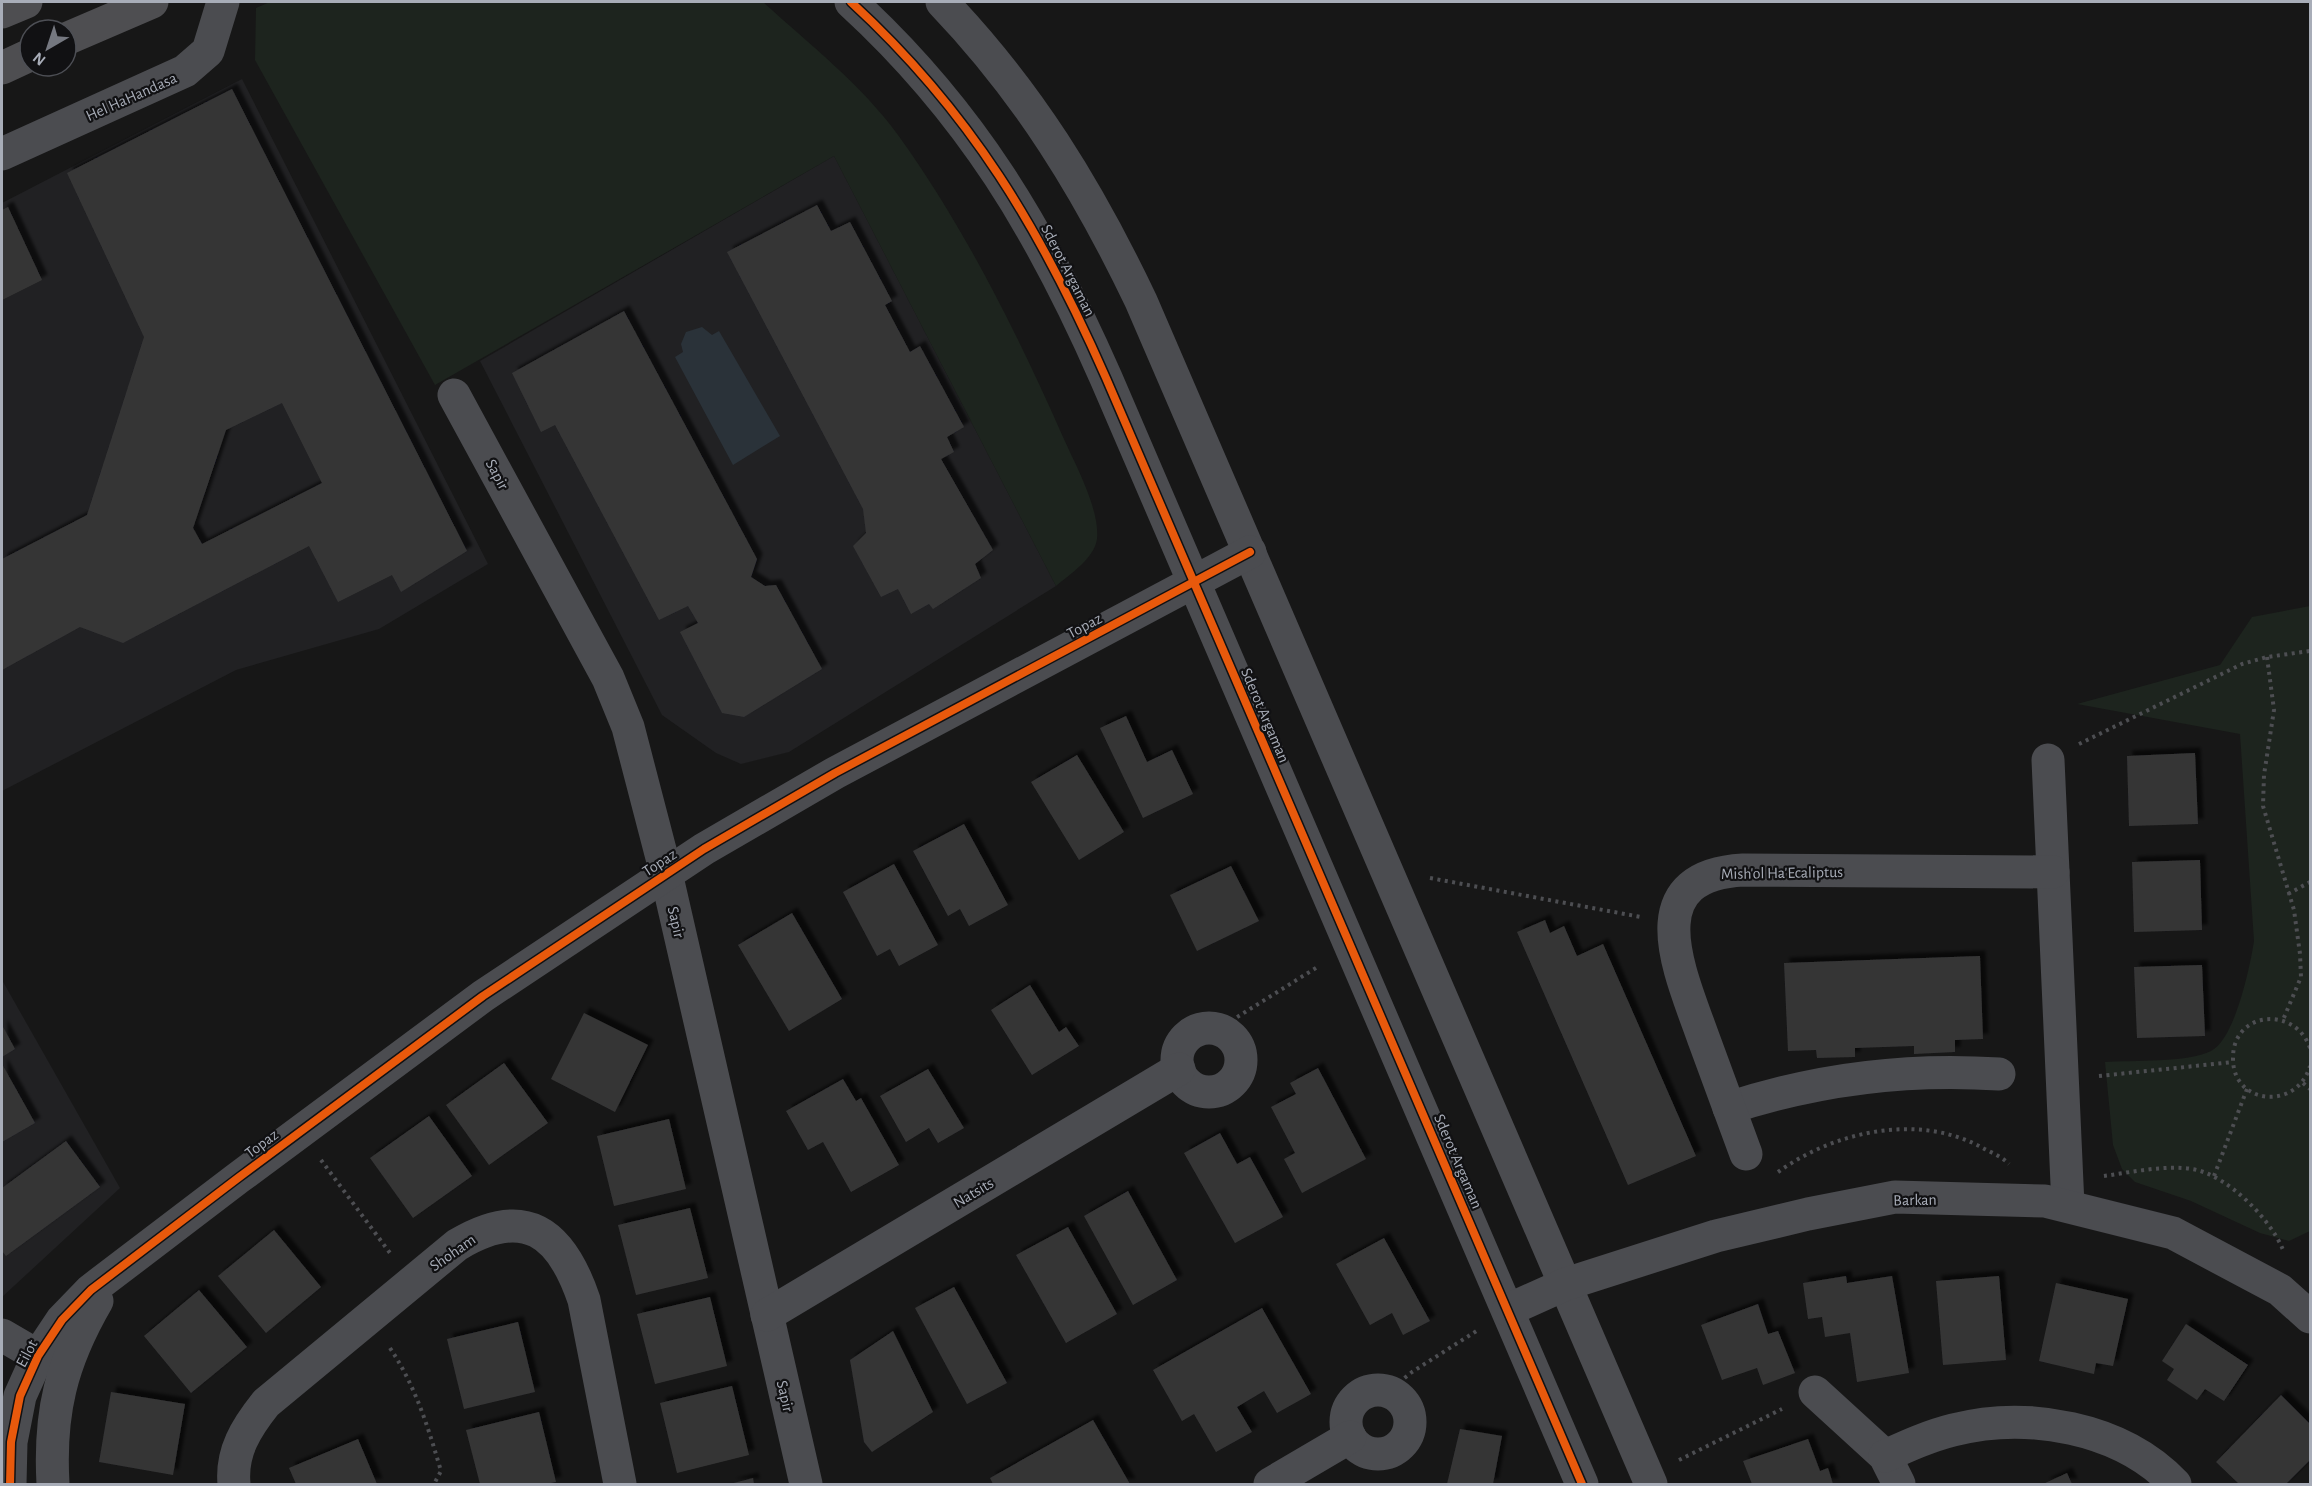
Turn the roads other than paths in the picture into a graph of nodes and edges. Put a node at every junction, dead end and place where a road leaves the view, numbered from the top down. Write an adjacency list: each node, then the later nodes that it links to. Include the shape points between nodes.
1 (26, 2): 6 (highway)
2 (152, 2): 7 (highway)
3 (223, 2): 10 (street, Hel HaHandasa, via 208,51 185,71)
4 (851, 2): 13 (street, Sderot Argaman, via 928,80 969,129 1033,228 1083,327)
5 (942, 2): 12 (street, via 1020,91 1088,195 1141,301)
6 (2, 12)
7 (78, 34)
8 (18, 61): 9 (highway)
9 (2, 68)
10 (2, 154)
11 (454, 395): 16 (street, Sapir, via 616,695 633,742)
12 (1250, 552): 13 (street, Topaz); 23 (street)
13 (1193, 581): 16 (street, Topaz, via 779,804); 24 (street, Sderot Argaman)
14 (2048, 760): 15 (street)
15 (2053, 872): 19 (street, Mish'ol Ha'Ecaliptus, via 1719,872 1700,879 1686,890 1677,905 1677,962); 21 (street)
16 (666, 873): 22 (street, Topaz, via 483,996); 26 (street, Sapir)
17 (1179, 1069): 17 (street, via 1178,1051 1189,1035 1199,1029 1218,1029 1233,1040 1239,1051 1240,1069 1229,1084 1218,1090 1200,1090 1189,1085); 26 (street, Natsits)
18 (1999, 1074): 19 (street, via 1929,1071 1862,1077 1795,1089)
19 (1729, 1108): 20 (street, Mish'ol Ha'Ecaliptus)
20 (1746, 1154)
21 (2068, 1206): 23 (street, Barkan, via 2045,1201 1895,1197 1716,1236); 25 (street, Barkan, via 2173,1233 2280,1290)
22 (125, 1263): 28 (street, Eilot, via 69,1313); 34 (street, via 95,1303 65,1365 54,1414)
23 (1566, 1284): 24 (street, Barkan); 32 (street)
24 (1508, 1310): 39 (street, Sderot Argaman)
25 (2310, 1314)
26 (767, 1315): 37 (street, Sapir)
27 (2, 1335): 28 (street)
28 (38, 1356): 33 (street, Eilot, via 20,1396 10,1442)
29 (1815, 1392): 31 (street)
30 (1350, 1437): 30 (street, via 1346,1420 1353,1402 1363,1394 1387,1392 1403,1402 1409,1431 1403,1442 1388,1453 1364,1451); 38 (street)
31 (1892, 1470): 40 (street, via 1917,1441 1995,1423 2038,1423 2082,1430 2125,1448 2167,1475)
32 (1649, 1480)
33 (10, 1485)
34 (53, 1485)
35 (234, 1485): 36 (street, Shoham, via 236,1451 254,1418 281,1390 457,1245 493,1228 511,1226 547,1237 562,1251 574,1272 584,1300)
36 (620, 1485)
37 (806, 1485)
38 (1270, 1485)
39 (1582, 1485)
40 (2175, 1485)

